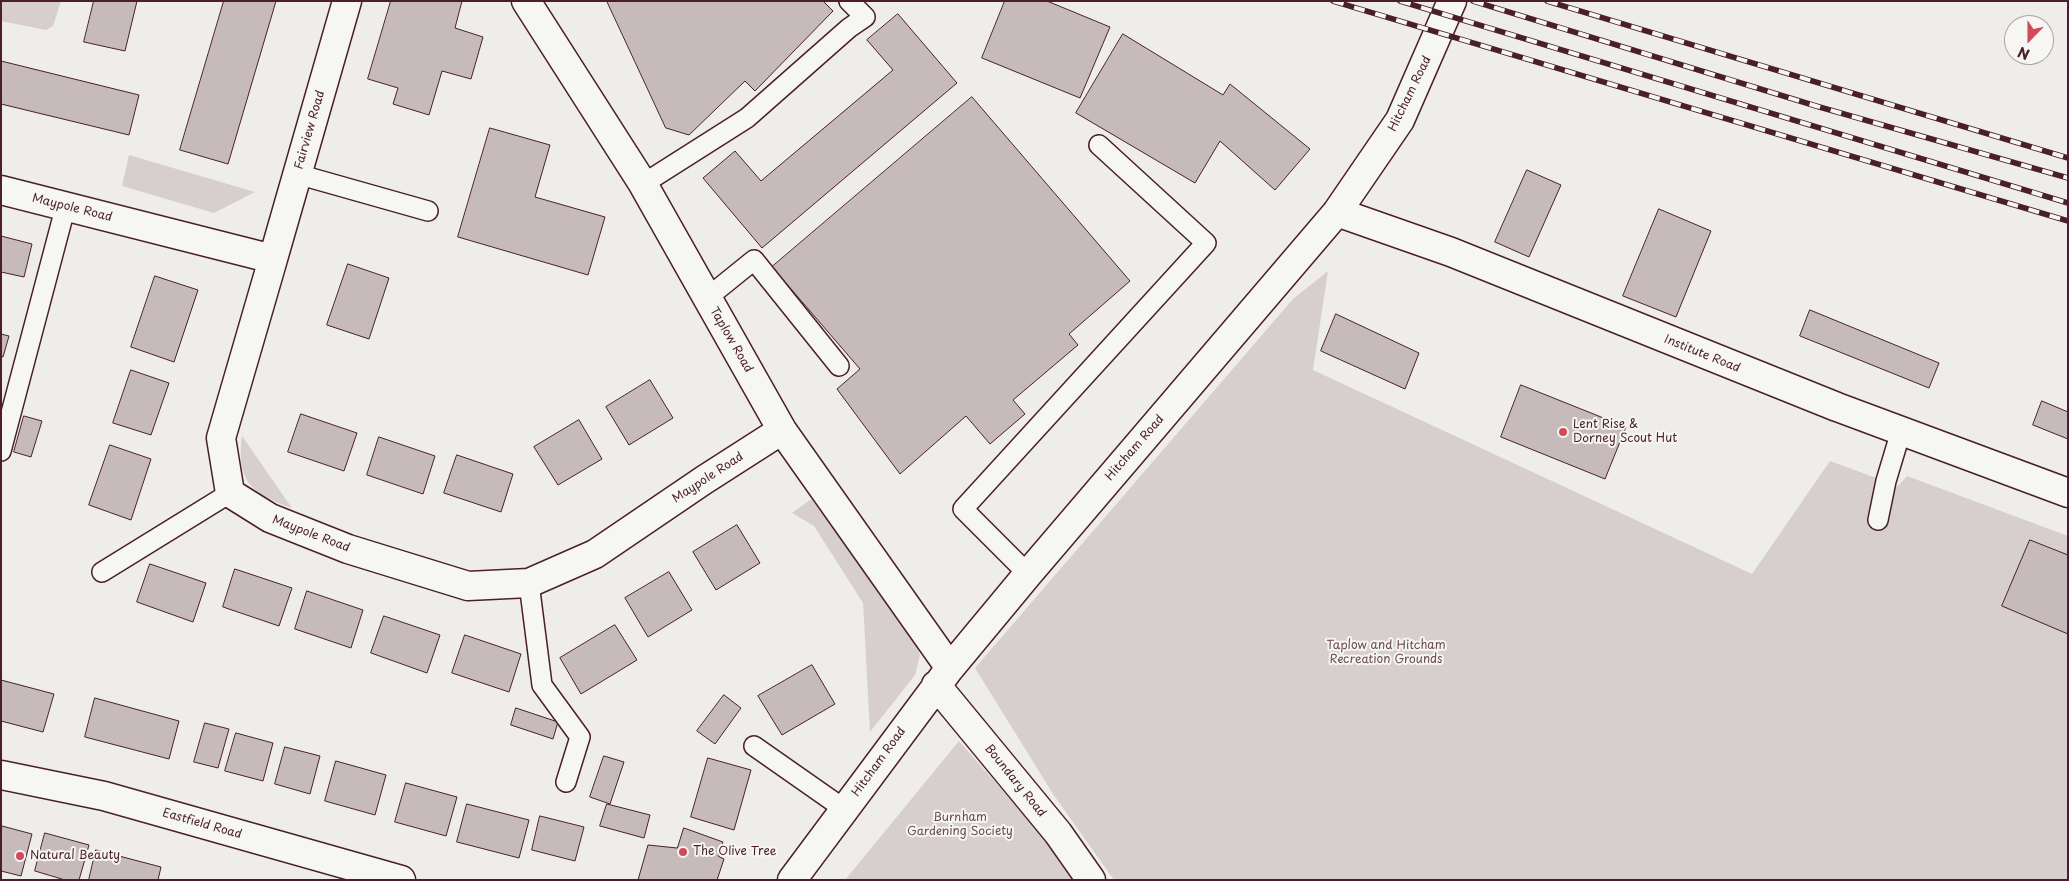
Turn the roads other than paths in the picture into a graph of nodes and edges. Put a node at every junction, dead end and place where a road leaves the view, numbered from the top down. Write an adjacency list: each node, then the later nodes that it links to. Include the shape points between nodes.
1 (347, 1): 6 (street, Fairview Road)
2 (526, 1): 7 (street, Taplow Road)
3 (849, 1): 7 (lane, via 865,17 747,118)
4 (1452, 1): 11 (street, Hitcham Road, via 1400,120)
5 (1099, 145): 22 (lane, via 1206,243 964,509)
6 (297, 174): 10 (lane); 12 (street, Fairview Road)
7 (643, 184): 13 (street, Taplow Road)
8 (1, 190): 9 (street, Maypole Road)
9 (66, 205): 12 (street, Maypole Road); 17 (lane)
10 (428, 211)
11 (1337, 212): 16 (street, Institute Road, via 1452,252); 22 (street, Hitcham Road)
12 (273, 259): 18 (street, via 221,438)
13 (707, 298): 14 (lane, via 754,260); 15 (street, Taplow Road)
14 (839, 366)
15 (782, 430): 23 (street, Maypole Road, via 595,554); 24 (street, Taplow Road)
16 (1901, 431): 19 (street, Institute Road); 20 (lane)
17 (1, 451)
18 (230, 493): 21 (lane); 23 (street, Maypole Road, via 270,518 304,532 468,586)
19 (2068, 493)
20 (1878, 520)
21 (102, 572)
22 (1028, 574): 24 (street, Hitcham Road)
23 (529, 582): 27 (lane, via 542,685 580,737)
24 (943, 676): 28 (street, Hitcham Road); 31 (street, Boundary Road)
25 (754, 746): 28 (lane)
26 (1, 774): 29 (street, Eastfield Road, via 104,796)
27 (566, 782)
28 (844, 809): 30 (street, Hitcham Road)
29 (401, 880)
30 (792, 880)
31 (1091, 880)

